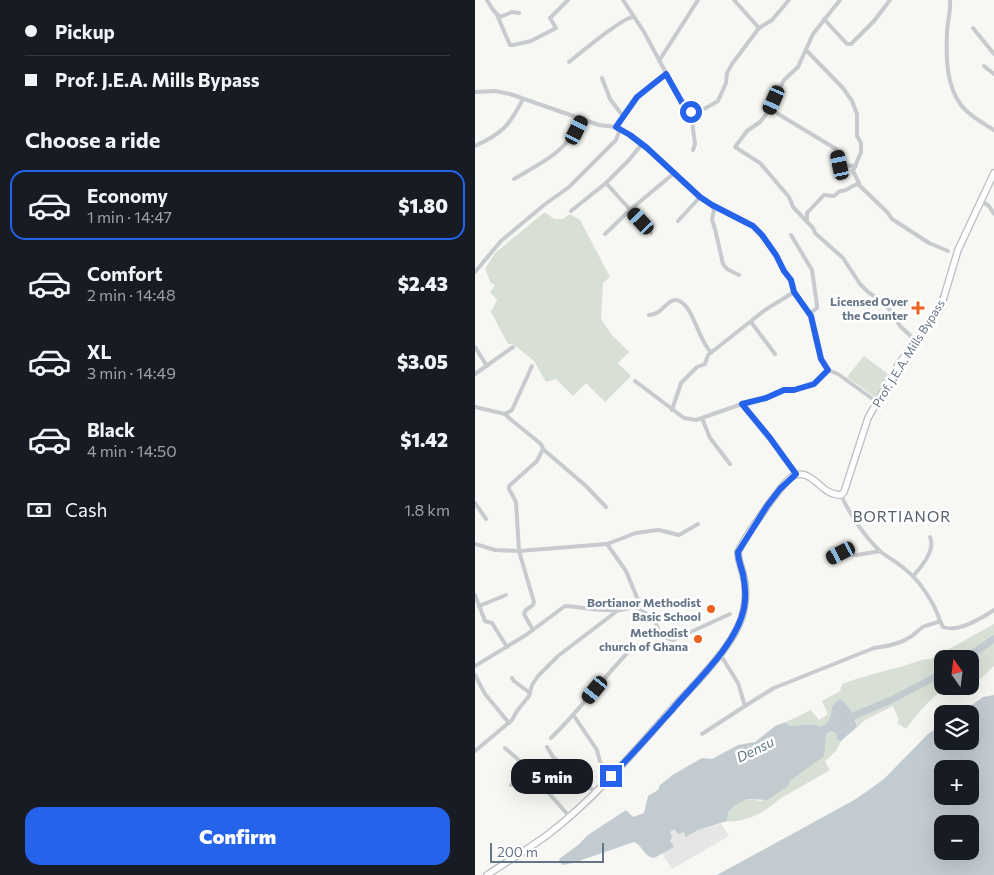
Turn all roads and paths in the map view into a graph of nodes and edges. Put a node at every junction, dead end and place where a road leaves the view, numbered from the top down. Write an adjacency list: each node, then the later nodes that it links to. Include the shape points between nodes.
1 (487, 0): 11 (street)
2 (568, 0): 11 (street, via 550,18 556,28 513,46)
3 (623, 0): 12 (street)
4 (698, 0): 18 (street)
5 (735, 0): 14 (street)
6 (789, 0): 14 (street, via 772,20)
7 (840, 0): 13 (street)
8 (890, 0): 13 (street, via 851,44 847,44)
9 (950, 0): 31 (street, via 947,66 955,93 966,111)
10 (519, 13): 11 (street)
11 (497, 15)
12 (633, 17): 18 (street); 19 (street)
13 (824, 19): 16 (street)
14 (759, 28): 27 (street, via 727,73 718,101)
15 (973, 28): 17 (street)
16 (805, 50): 26 (street, via 798,67 783,80); 35 (street, via 852,100 861,144)
17 (994, 54)
18 (659, 61): 21 (street)
19 (569, 62)
20 (984, 66): 22 (street)
21 (666, 74): 27 (street, via 685,108); 28 (street, via 637,97)
22 (994, 74)
23 (602, 78): 28 (street, via 610,98)
24 (475, 92): 25 (street, via 495,91)
25 (523, 99): 29 (street); 33 (street, via 512,122 494,137)
26 (770, 109): 35 (street, via 836,149 840,165); 48 (street, via 760,122 747,130 735,147 760,163)
27 (691, 112): 34 (street)
28 (623, 116): 30 (street)
29 (583, 118): 30 (street); 38 (street, via 563,148)
30 (616, 127): 32 (street); 53 (street, via 619,132 616,140 569,187 501,241)
31 (994, 130)
32 (642, 144): 37 (street); 39 (street)
33 (475, 146)
34 (693, 150)
35 (856, 166): 40 (street, via 853,171)
36 (994, 173): 42 (street, Prof. J.E.A. Mills Bypass)
37 (673, 174): 41 (street); 44 (street)
38 (515, 179)
39 (606, 183): 44 (street); 45 (street)
40 (858, 184): 48 (street, via 834,196 824,195 807,213); 52 (street, via 892,219)
41 (700, 197): 43 (street); 47 (street)
42 (981, 201): 46 (street); 59 (street, Prof. J.E.A. Mills Bypass, via 958,250 943,300)
43 (712, 205): 54 (street, via 712,219 723,264); 55 (street, via 753,226 762,235 791,280)
44 (630, 210): 49 (street); 50 (street)
45 (571, 211)
46 (994, 214)
47 (678, 221)
48 (807, 221): 59 (street, via 815,234 843,258 860,284 885,303 900,326)
49 (651, 233)
50 (605, 234)
51 (791, 235): 56 (street, via 814,274 817,308)
52 (948, 251)
53 (475, 272)
54 (739, 275)
55 (794, 292): 56 (street); 58 (street)
56 (809, 314): 66 (street, via 821,359)
57 (649, 315): 62 (street, via 659,313 671,301 680,302 693,317 700,338)
58 (751, 322): 62 (street); 63 (street)
59 (916, 341): 69 (street, Prof. J.E.A. Mills Bypass)
60 (475, 347): 64 (street)
61 (513, 347): 64 (street)
62 (711, 352): 72 (street, via 705,364 681,383)
63 (775, 354)
64 (487, 366): 67 (street)
65 (532, 366): 73 (street, via 512,410)
66 (828, 370): 69 (street); 70 (street, via 814,384)
67 (475, 374)
68 (635, 381): 72 (street)
69 (877, 402): 78 (street, Prof. J.E.A. Mills Bypass, via 860,438 850,477)
70 (742, 404): 74 (street); 77 (street)
71 (475, 407): 73 (street)
72 (672, 410): 74 (street, via 689,420)
73 (505, 414): 75 (street)
74 (702, 418): 76 (street, via 709,438)
75 (543, 449): 80 (street); 86 (street, via 537,460 509,486 516,502)
76 (731, 464)
77 (796, 474): 78 (street, via 806,476 831,494); 101 (street, via 780,489 740,548 738,560 743,576 744,608 737,627)
78 (841, 495): 87 (street)
79 (475, 503): 81 (street)
80 (606, 507)
81 (486, 520)
82 (698, 524): 85 (street, via 679,535 650,531)
83 (930, 536): 89 (street, via 932,548)
84 (475, 544): 86 (street, via 495,550)
85 (607, 544): 86 (street); 93 (street, via 629,577 638,600)
86 (519, 551): 98 (street, via 533,602 525,614)
87 (880, 551): 88 (street, via 857,555 841,553); 89 (street)
88 (831, 558)
89 (913, 576): 97 (street, via 932,602)
90 (475, 595): 92 (street)
91 (506, 595): 92 (street)
92 (479, 606): 99 (street, via 485,621 492,623)
93 (635, 606): 94 (street); 96 (street, via 657,624 663,638 673,640)
94 (619, 610): 98 (street, via 565,606); 105 (street, via 557,656 538,676)
95 (994, 610): 97 (street, via 975,623 950,629 943,627)
96 (730, 614)
97 (940, 621): 106 (street, via 924,626 898,644 874,648 774,688)
98 (533, 630): 99 (street)
99 (507, 648): 102 (street)
100 (631, 649): 107 (street)
101 (720, 654): 106 (street, via 737,683); 115 (street)
102 (475, 666)
103 (475, 675): 108 (street, via 485,694)
104 (512, 678): 105 (street)
105 (530, 693): 108 (street)
106 (745, 706): 109 (street)
107 (574, 716): 110 (street); 115 (street)
108 (509, 723): 113 (street)
109 (702, 734)
110 (551, 738)
111 (547, 747): 117 (street)
112 (505, 748): 114 (street, via 520,761)
113 (475, 752)
114 (522, 772): 116 (street); 118 (street, via 546,790)
115 (611, 776): 117 (street)
116 (511, 784)
117 (595, 792): 118 (street)
118 (569, 816): 119 (street)
119 (487, 875)

